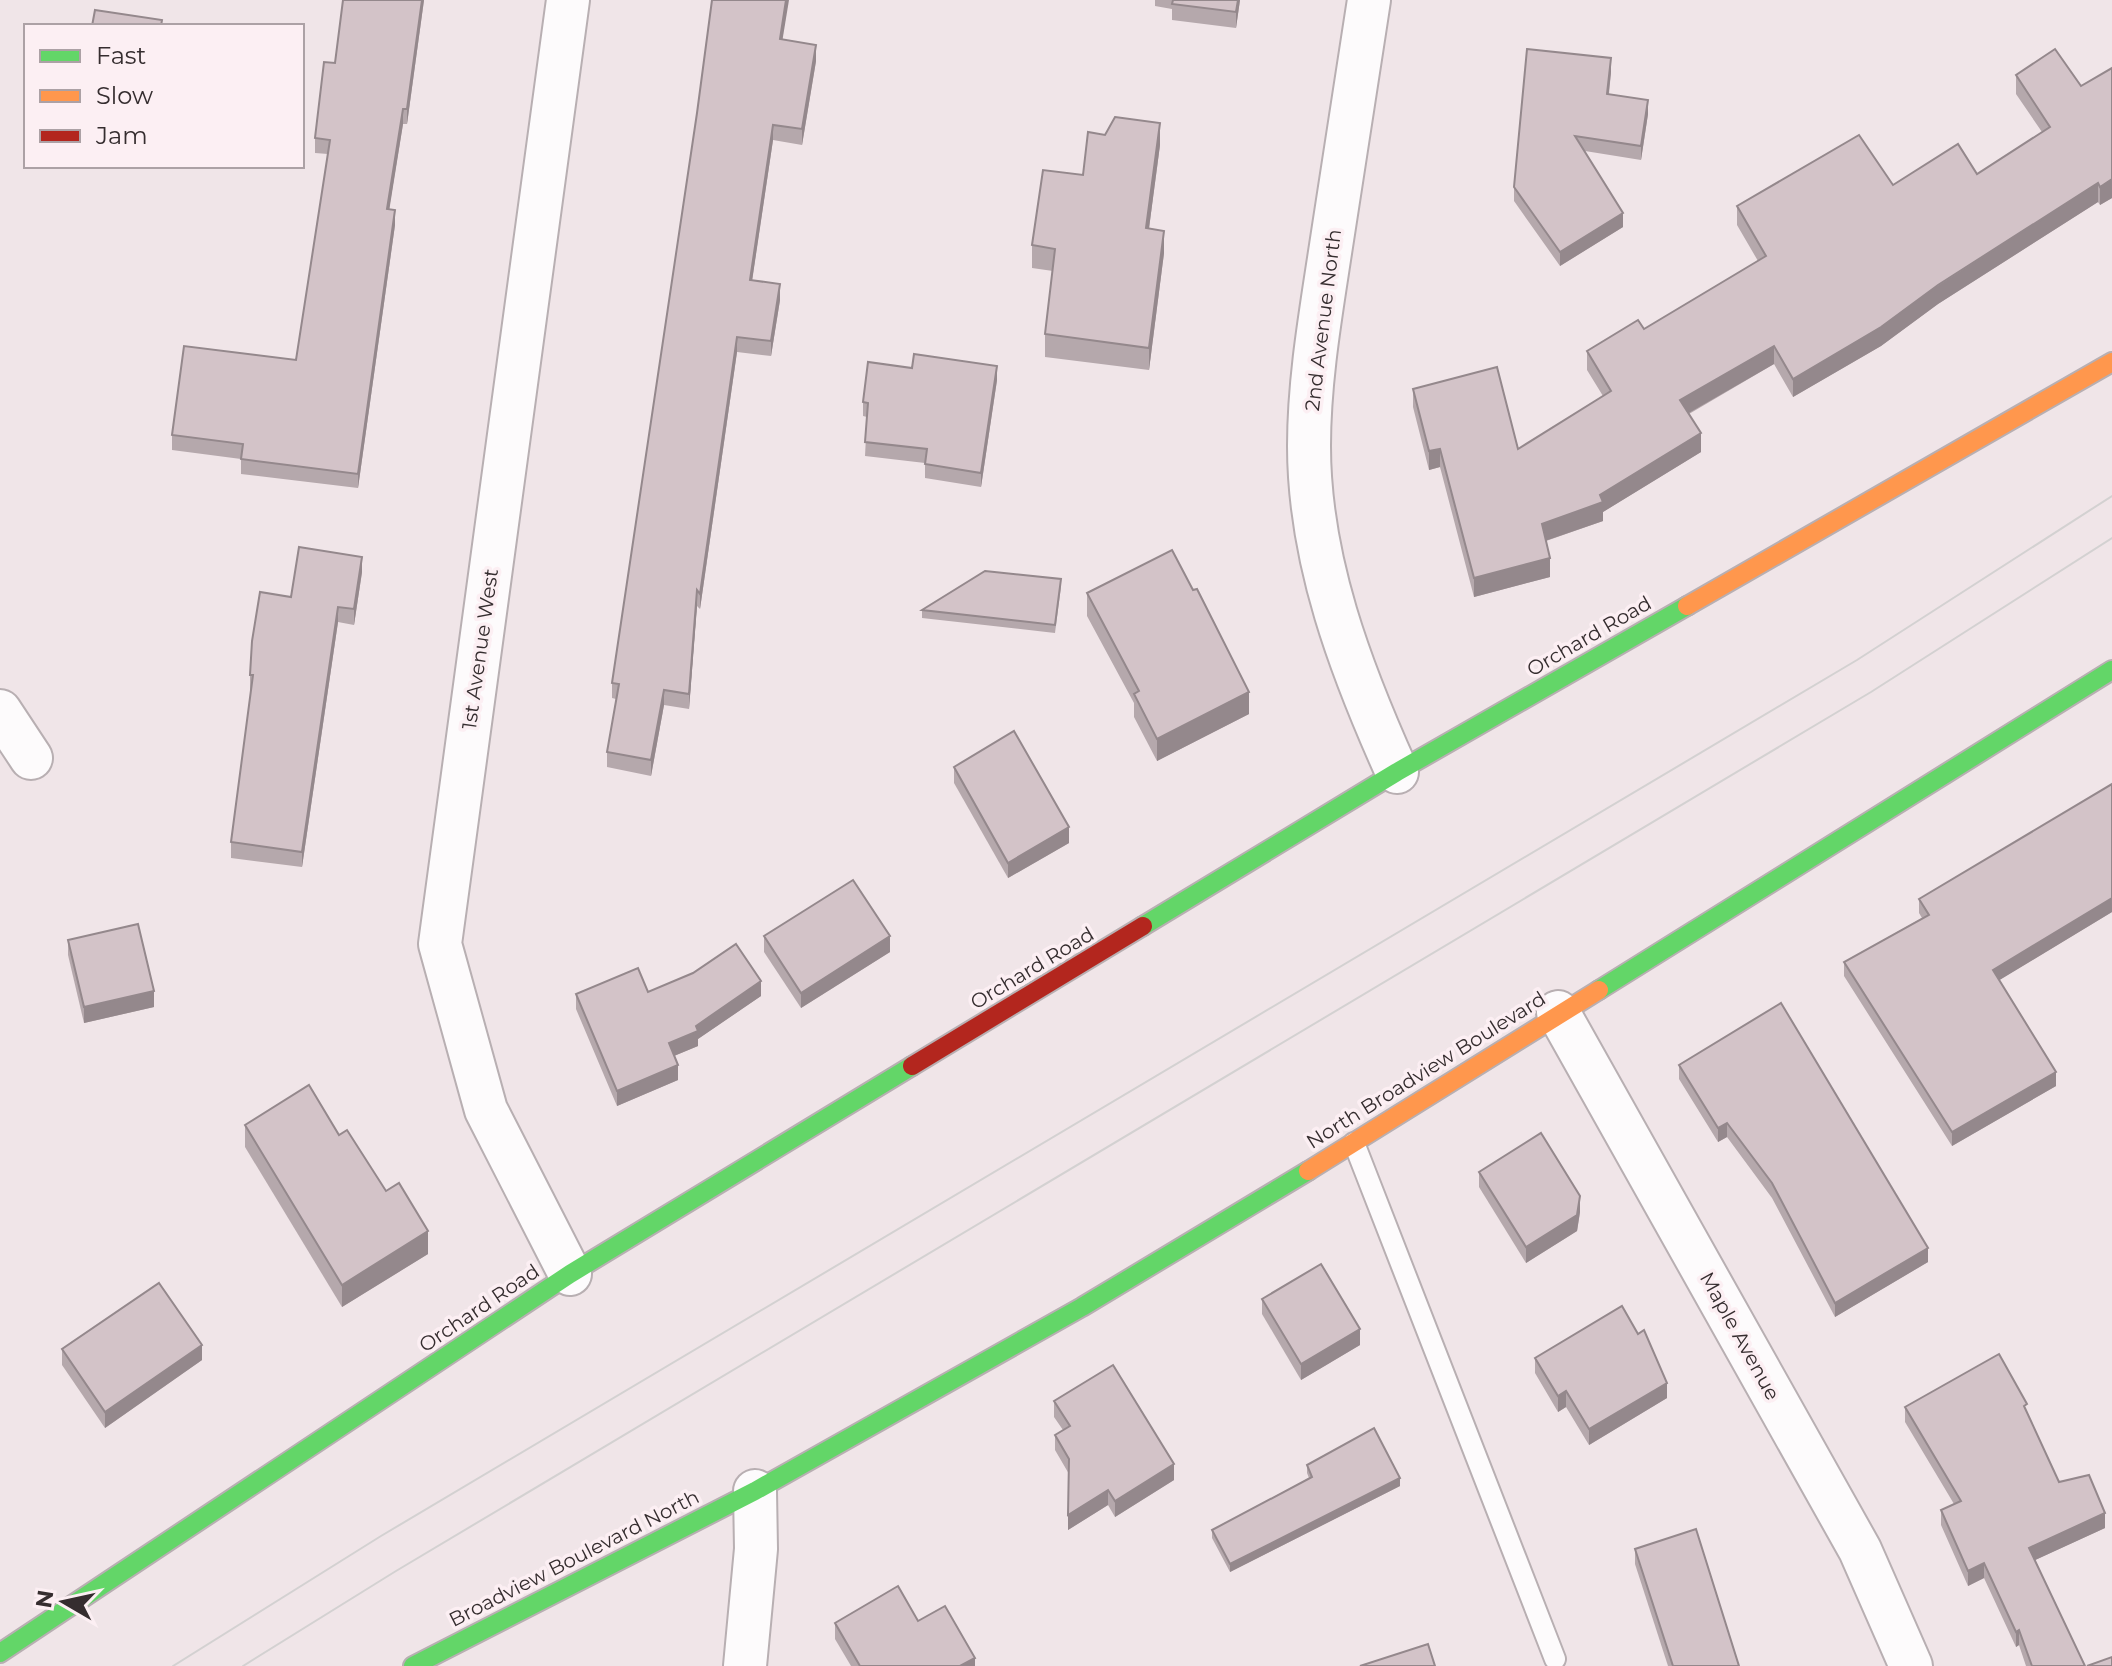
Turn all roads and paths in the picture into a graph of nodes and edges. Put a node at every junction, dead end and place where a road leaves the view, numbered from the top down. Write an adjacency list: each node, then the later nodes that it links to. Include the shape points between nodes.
1 (568, 0): 10 (street, 1st Avenue West, via 440,944 486,1110)
2 (1369, 0): 7 (street, 2nd Avenue North, via 1315,348 1309,446 1315,521 1333,608 1361,692)
3 (2112, 362): 7 (street, Orchard Road)
4 (2112, 670): 8 (street, North Broadview Boulevard)
5 (0, 711): 6 (street)
6 (31, 758)
7 (1397, 772): 10 (street, Orchard Road)
8 (1558, 1012): 9 (street, North Broadview Boulevard); 16 (street, Maple Avenue, via 1860,1550)
9 (1354, 1143): 11 (street, North Broadview Boulevard, via 1082,1307); 13 (lane)
10 (570, 1274): 12 (street, Orchard Road)
11 (755, 1491): 14 (street, Broadview Boulevard North); 15 (street, via 756,1549)
12 (0, 1653)
13 (1555, 1659)
14 (413, 1666)
15 (745, 1666)
16 (1911, 1666)

